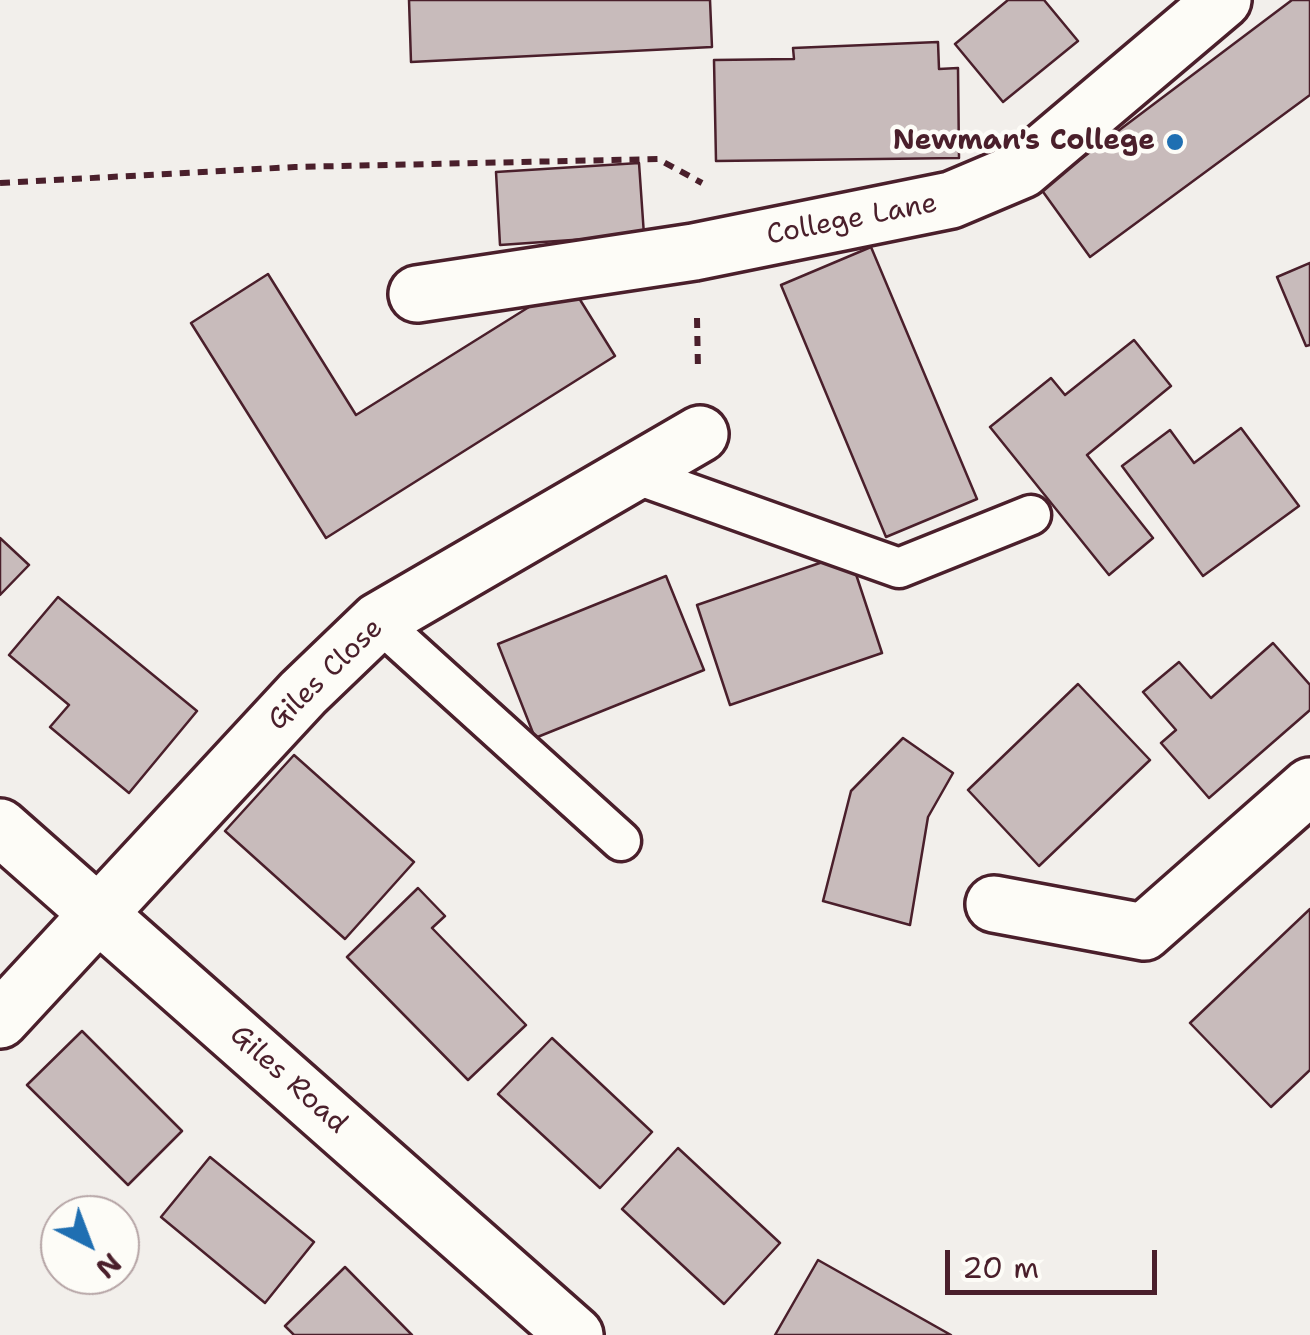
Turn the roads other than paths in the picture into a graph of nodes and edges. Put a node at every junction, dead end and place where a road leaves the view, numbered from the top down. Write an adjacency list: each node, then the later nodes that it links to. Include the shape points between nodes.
1 (1223, 0): 2 (street, College Lane, via 1022,170 951,200 694,252)
2 (416, 294)
3 (700, 434): 4 (street, Giles Close)
4 (632, 473): 5 (lane, via 900,568); 6 (street, Giles Close)
5 (1031, 515)
6 (378, 621): 9 (lane); 11 (street, Giles Close)
7 (1310, 786): 10 (street, via 1144,932)
8 (0, 827): 11 (street, Giles Road)
9 (622, 841)
10 (994, 904)
11 (98, 910): 12 (street, Giles Close); 13 (street, Giles Road)
12 (0, 1020)
13 (575, 1335)

